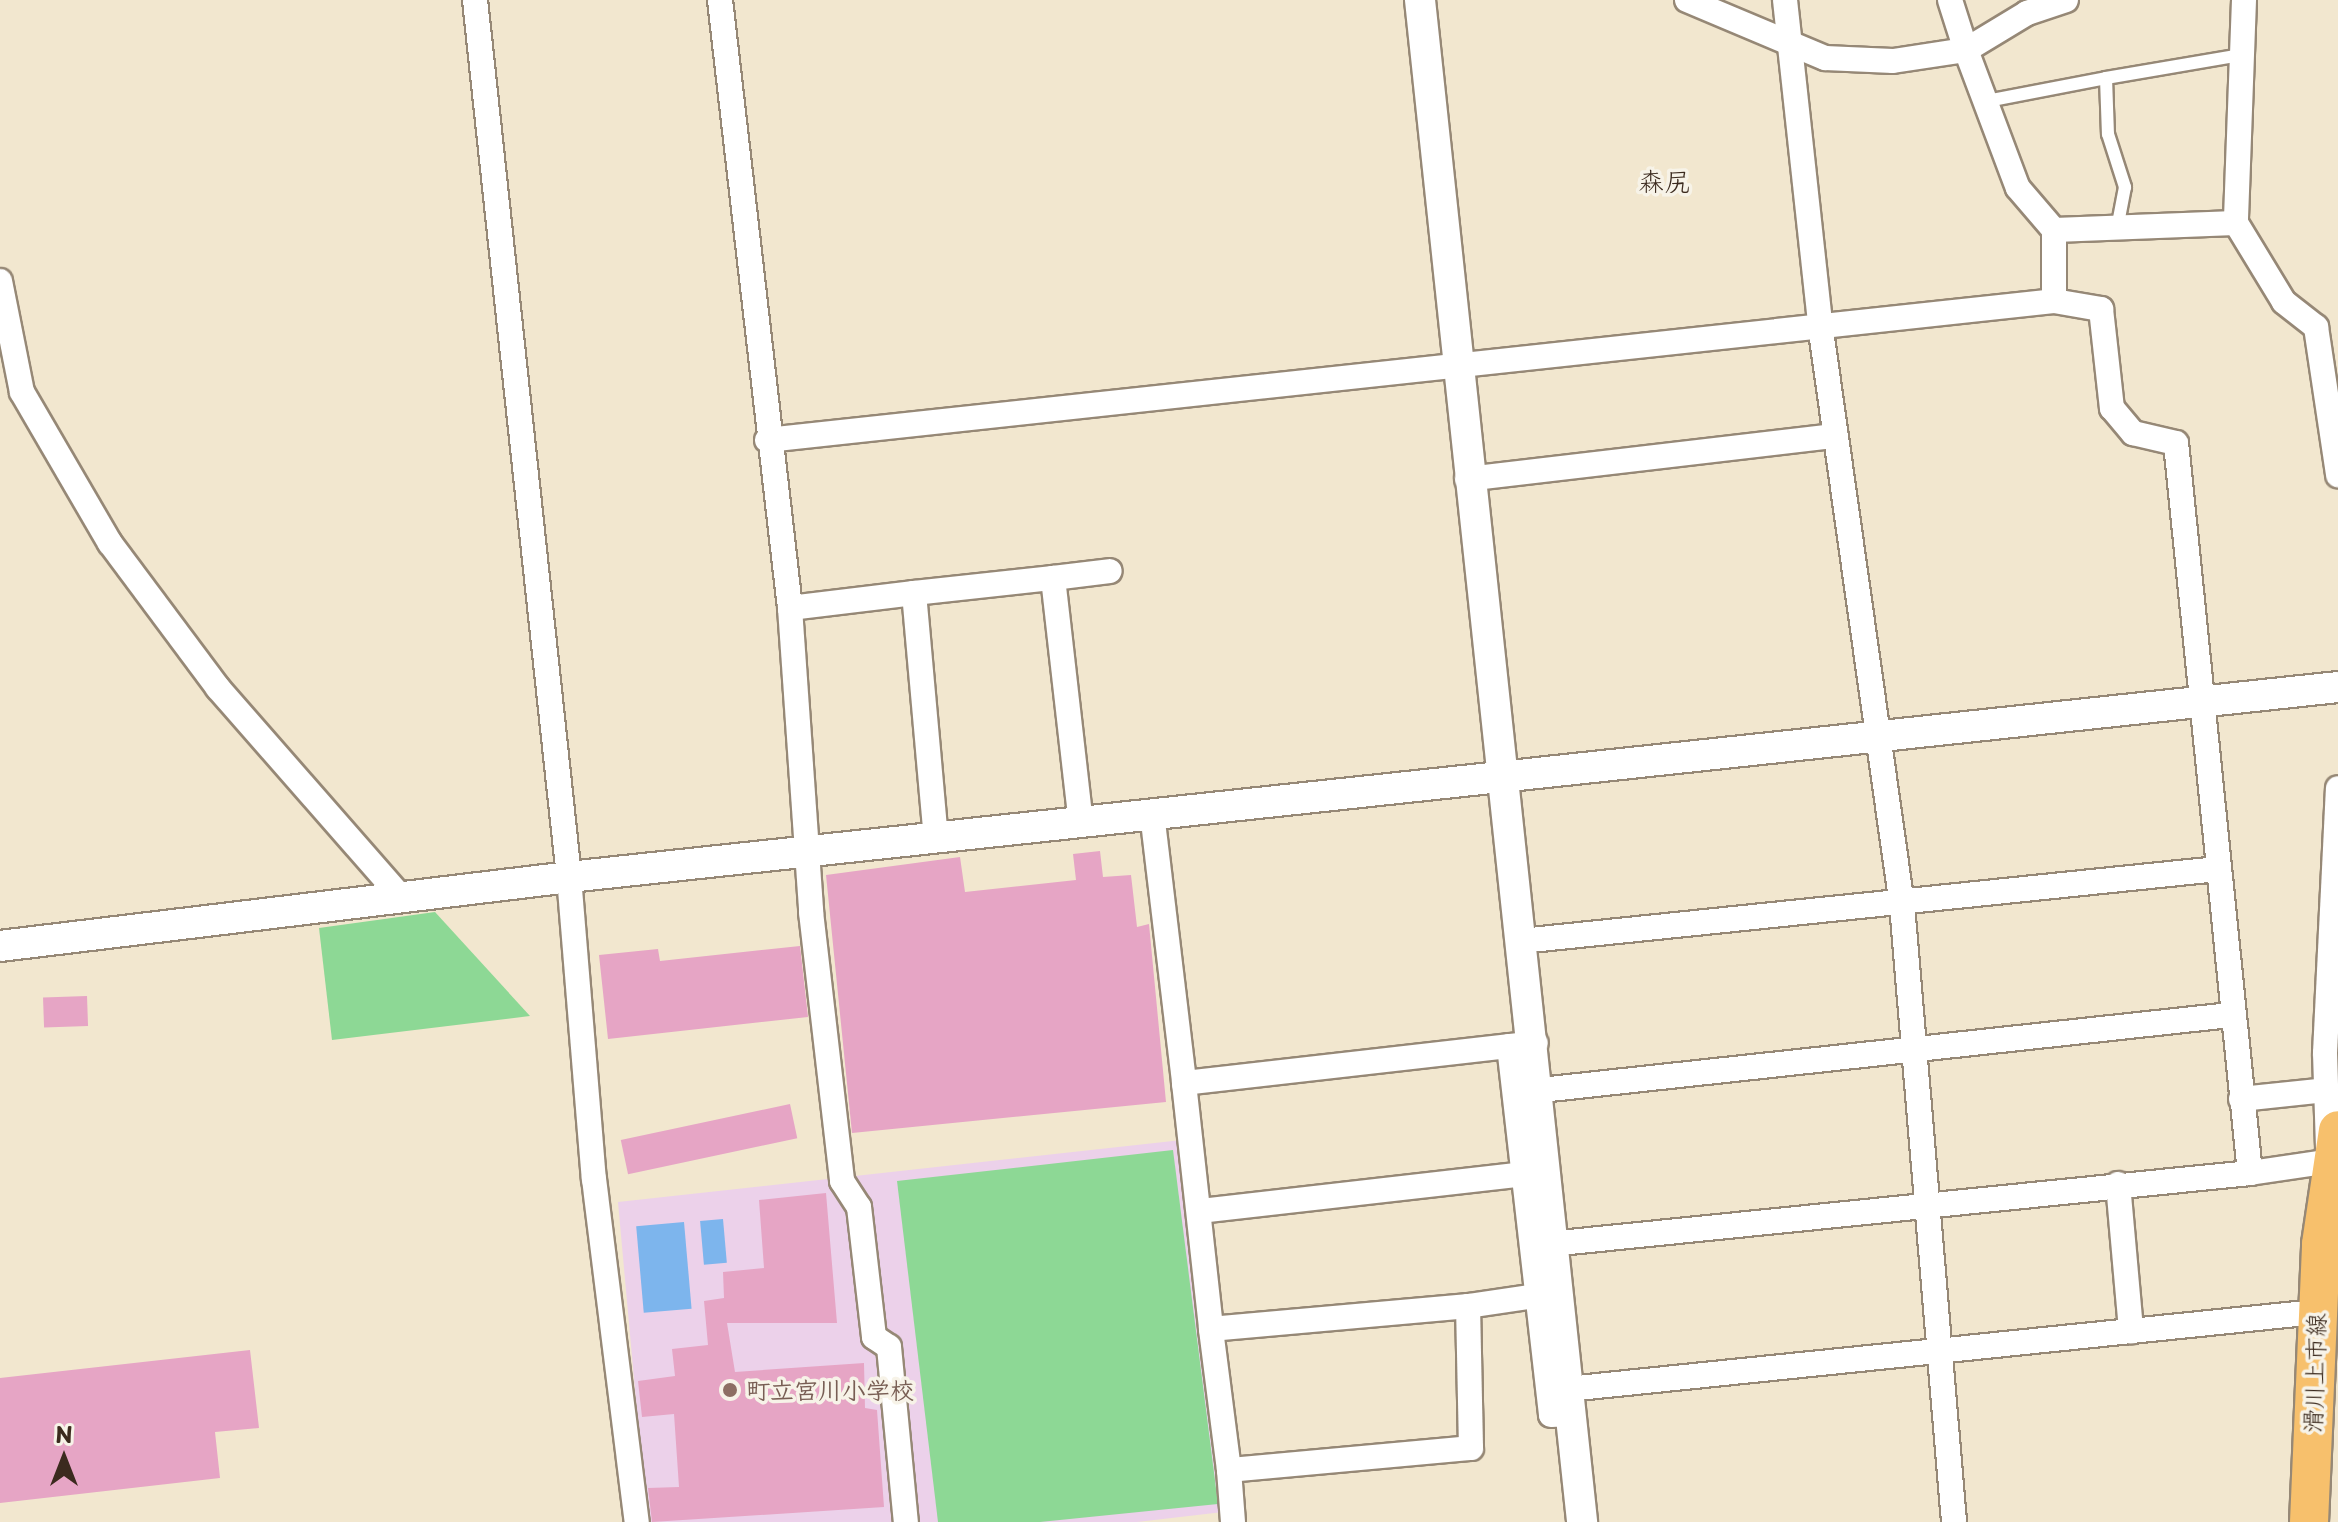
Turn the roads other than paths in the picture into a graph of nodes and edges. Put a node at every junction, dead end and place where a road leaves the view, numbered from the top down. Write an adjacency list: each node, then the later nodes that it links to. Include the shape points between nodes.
1 (475, 0): 40 (street)
2 (720, 0): 23 (street)
3 (1420, 0): 21 (street)
4 (1687, 0): 9 (street)
5 (1785, 0): 9 (street)
6 (1950, 0): 10 (street)
7 (2066, 0): 10 (street, via 2027,13)
8 (2244, 0): 11 (street)
9 (1793, 44): 10 (street, via 1825,58 1893,61); 20 (street)
10 (1966, 50): 13 (street)
11 (2240, 55): 12 (lane); 14 (street)
12 (2106, 78): 13 (lane); 15 (lane, via 2108,134 2125,187)
13 (1987, 101): 16 (street, via 2018,188)
14 (2236, 223): 15 (street); 19 (street, via 2284,302)
15 (2117, 229): 16 (street)
16 (2054, 230): 18 (street)
17 (0, 281): 41 (street, via 22,392 110,543 218,688)
18 (2054, 301): 20 (street); 31 (street, via 2101,309 2112,408 2133,433 2176,443)
19 (2327, 323): 24 (street)
20 (1820, 324): 21 (street); 22 (street)
21 (1453, 361): 23 (street); 25 (street)
22 (1835, 436): 25 (street); 32 (street)
23 (767, 440): 29 (street)
24 (2338, 475)
25 (1467, 479): 33 (street)
26 (1110, 571): 27 (street)
27 (1053, 578): 28 (street); 36 (street)
28 (914, 593): 29 (street); 37 (street)
29 (790, 608): 38 (street)
30 (2338, 687): 31 (street)
31 (2201, 701): 32 (street); 39 (street)
32 (1875, 734): 33 (street); 42 (street)
33 (1503, 776): 35 (street); 43 (street)
34 (2338, 788): 50 (street)
35 (1152, 813): 36 (street); 48 (street)
36 (1081, 822): 37 (street)
37 (936, 838): 38 (street)
38 (811, 853): 40 (street); 69 (street, via 842,1181 859,1207 874,1337 889,1347)
39 (2218, 869): 42 (street); 45 (street)
40 (569, 877): 41 (street); 68 (street, via 589,1134)
41 (403, 899): 44 (street)
42 (1902, 905): 43 (street); 47 (street)
43 (1521, 941): 46 (street)
44 (0, 946)
45 (2230, 1015): 47 (street); 51 (street)
46 (1522, 1045): 48 (street); 49 (street); 53 (street)
47 (1914, 1054): 49 (street); 56 (street)
48 (1184, 1083): 57 (street)
49 (1541, 1090): 53 (street)
50 (2326, 1090): 51 (street); 52 (street)
51 (2241, 1099): 54 (street)
52 (2335, 1151): 54 (street); 59 (main road, 滑川上市線)
53 (1533, 1173): 57 (street); 58 (street); 60 (street)
54 (2250, 1173): 55 (street)
55 (2118, 1184): 56 (street); 64 (street)
56 (1932, 1210): 58 (street); 65 (street)
57 (1200, 1211): 63 (street)
58 (1550, 1244): 60 (street)
59 (2329, 1244): 61 (main road, 滑川上市線)
60 (1546, 1294): 62 (street); 66 (street)
61 (2324, 1302): 64 (street); 73 (main road, 滑川上市線)
62 (1468, 1306): 63 (street); 67 (street, via 1471,1448)
63 (1211, 1329): 67 (street)
64 (2131, 1331): 65 (street)
65 (1938, 1351): 66 (street); 72 (street)
66 (1570, 1402): 71 (street)
67 (1229, 1470): 70 (street)
68 (637, 1522)
69 (906, 1522)
70 (1233, 1522)
71 (1582, 1522)
72 (1954, 1522)
73 (2309, 1522)

